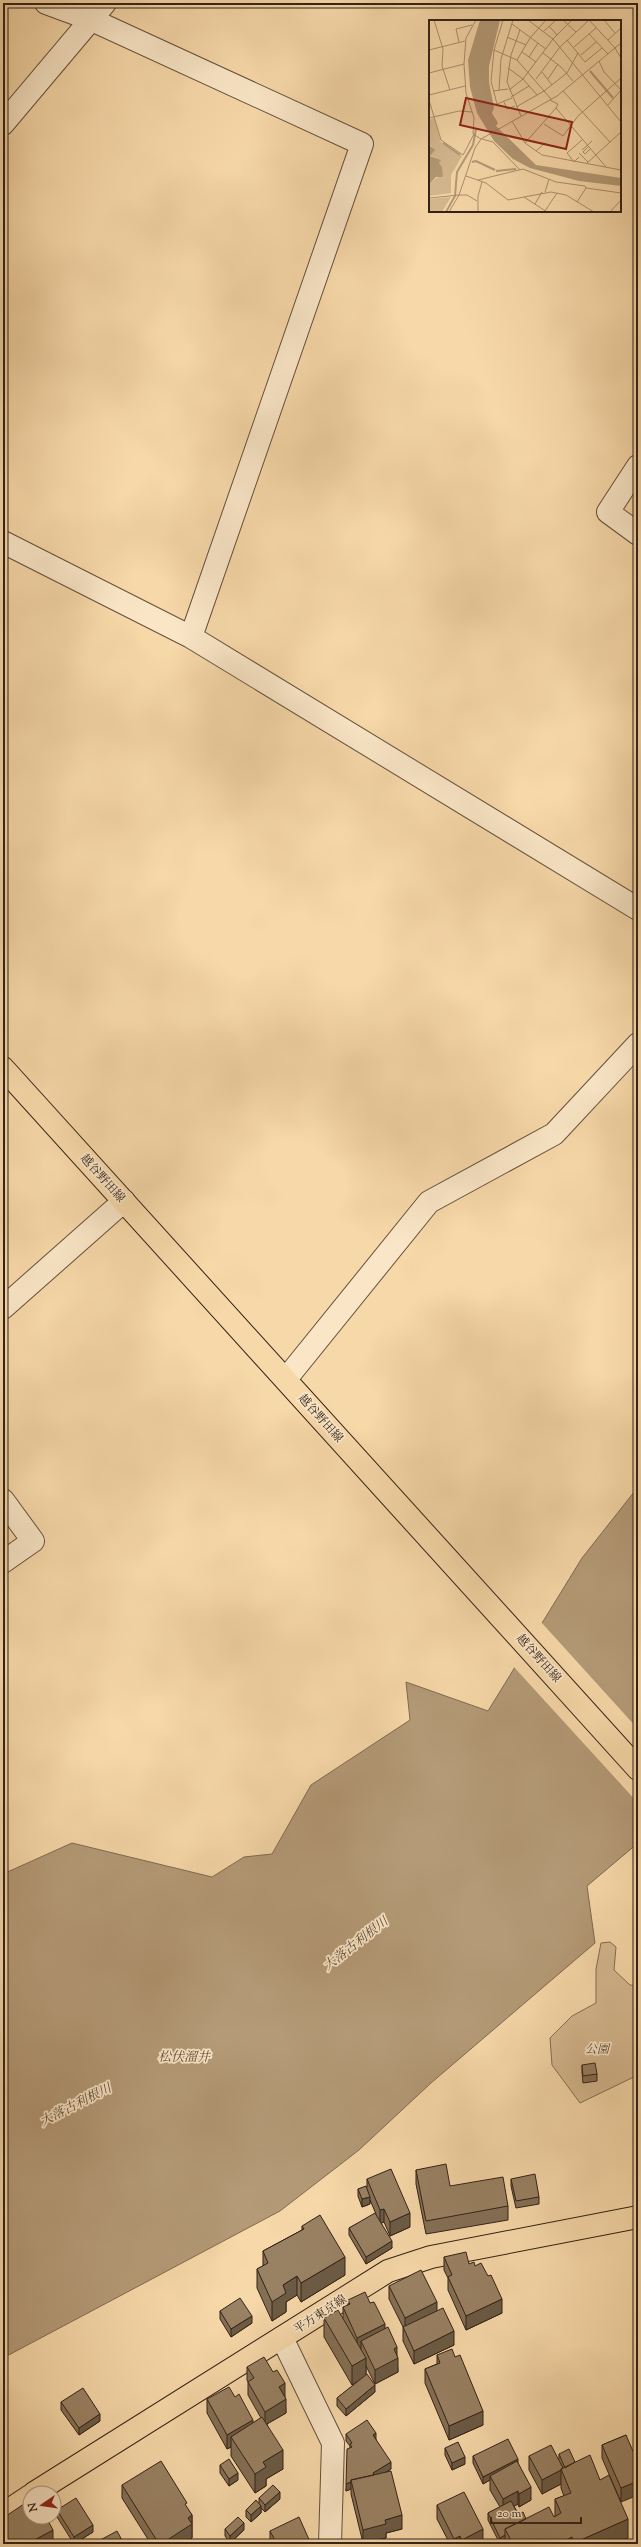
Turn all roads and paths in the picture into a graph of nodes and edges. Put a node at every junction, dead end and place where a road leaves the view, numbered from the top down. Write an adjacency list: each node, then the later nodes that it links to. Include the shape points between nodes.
1 (46, 3): 3 (street)
2 (106, 3): 3 (street)
3 (92, 20): 4 (street); 8 (street, via 362,144)
4 (3, 124)
5 (638, 466): 6 (street, via 608,512)
6 (638, 534)
7 (3, 542): 8 (street)
8 (191, 637): 9 (street)
9 (638, 909)
10 (638, 1044): 14 (street, via 554,1134 429,1202)
11 (3, 1068): 12 (main road, 越谷野田線)
12 (124, 1201): 13 (street); 14 (main road, 越谷野田線)
13 (3, 1308)
14 (286, 1379): 17 (main road, 越谷野田線)
15 (3, 1500): 16 (street, via 34,1541)
16 (3, 1562)
17 (638, 1769)
18 (638, 2217): 19 (main road, 平方東京線, via 516,2238 407,2263 370,2282)
19 (282, 2338): 20 (main road, 平方東京線); 23 (street, via 332,2443)
20 (47, 2485)
21 (22, 2501): 22 (main road)
22 (3, 2514)
23 (330, 2544)

